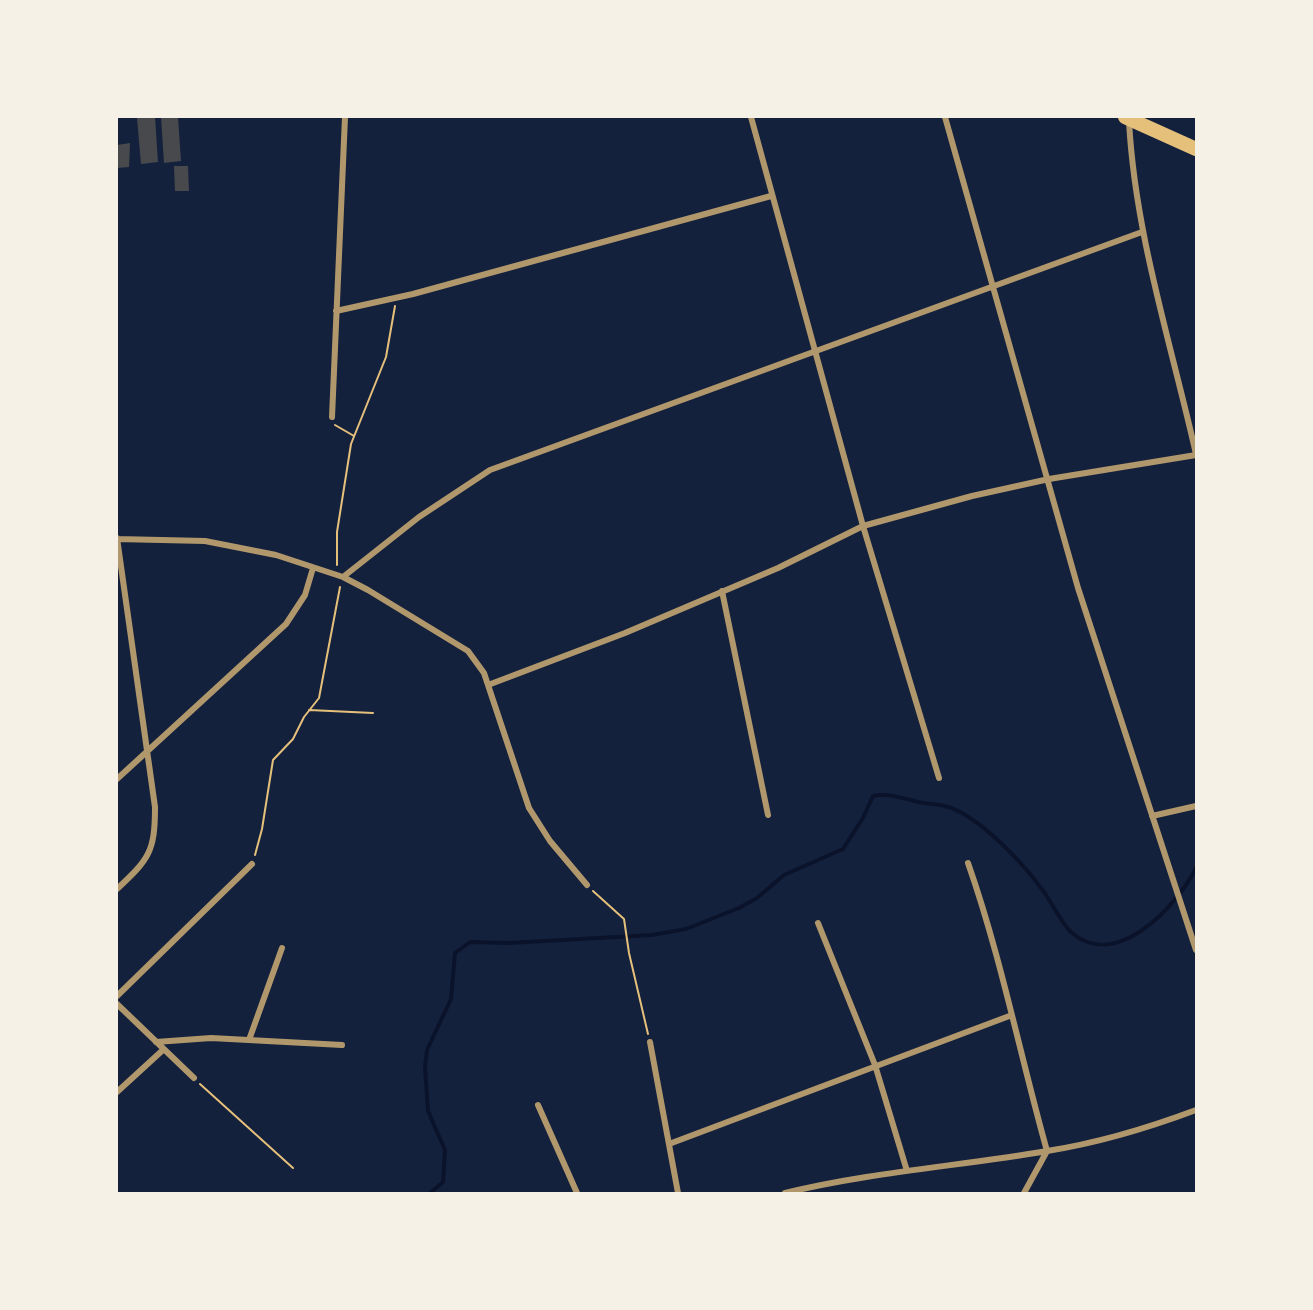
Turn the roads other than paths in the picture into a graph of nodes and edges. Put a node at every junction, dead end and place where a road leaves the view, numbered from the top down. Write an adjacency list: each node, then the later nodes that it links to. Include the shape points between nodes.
1 (345, 117): 9 (street)
2 (751, 117): 6 (street)
3 (945, 117): 8 (street)
4 (1127, 118): 5 (main road); 7 (street)
5 (1196, 149)
6 (771, 196): 9 (street, via 397,298); 10 (street)
7 (1143, 232): 8 (street); 12 (street)
8 (993, 288): 10 (street); 13 (street)
9 (336, 311): 11 (street)
10 (815, 352): 14 (street); 17 (street, via 490,470 419,517)
11 (332, 417)
12 (1196, 454): 13 (street)
13 (1049, 479): 14 (street); 25 (street, via 1078,588)
14 (863, 526): 18 (street); 21 (street)
15 (117, 538): 16 (street, via 205,541 246,547); 20 (street)
16 (313, 567): 17 (street); 20 (street, via 305,595 286,624)
17 (343, 577): 19 (street, via 468,651 478,662)
18 (722, 591): 19 (street, via 568,657); 24 (street)
19 (488, 685): 28 (street, via 529,807 550,841)
20 (147, 752): 22 (street); 29 (street, via 155,807 154,842 137,870)
21 (939, 778)
22 (117, 779)
23 (1196, 806): 25 (street)
24 (768, 815)
25 (1152, 816): 32 (street)
26 (969, 862): 35 (street, via 989,921)
27 (252, 864): 33 (street)
28 (587, 885)
29 (117, 889)
30 (818, 923): 41 (street)
31 (282, 948): 36 (street)
32 (1196, 950)
33 (117, 996)
34 (117, 1004): 37 (street)
35 (1012, 1016): 41 (street); 47 (street)
36 (249, 1040): 37 (street); 39 (street)
37 (156, 1042): 40 (street)
38 (650, 1042): 46 (street)
39 (342, 1045)
40 (164, 1049): 42 (street); 43 (street)
41 (874, 1065): 46 (street); 48 (street)
42 (194, 1078)
43 (117, 1092)
44 (538, 1105): 49 (street)
45 (1196, 1110): 47 (street, via 1138,1130)
46 (669, 1144): 50 (street)
47 (1047, 1151): 48 (street); 52 (street)
48 (907, 1171): 51 (street)
49 (577, 1193)
50 (678, 1193)
51 (785, 1193)
52 (1024, 1193)

